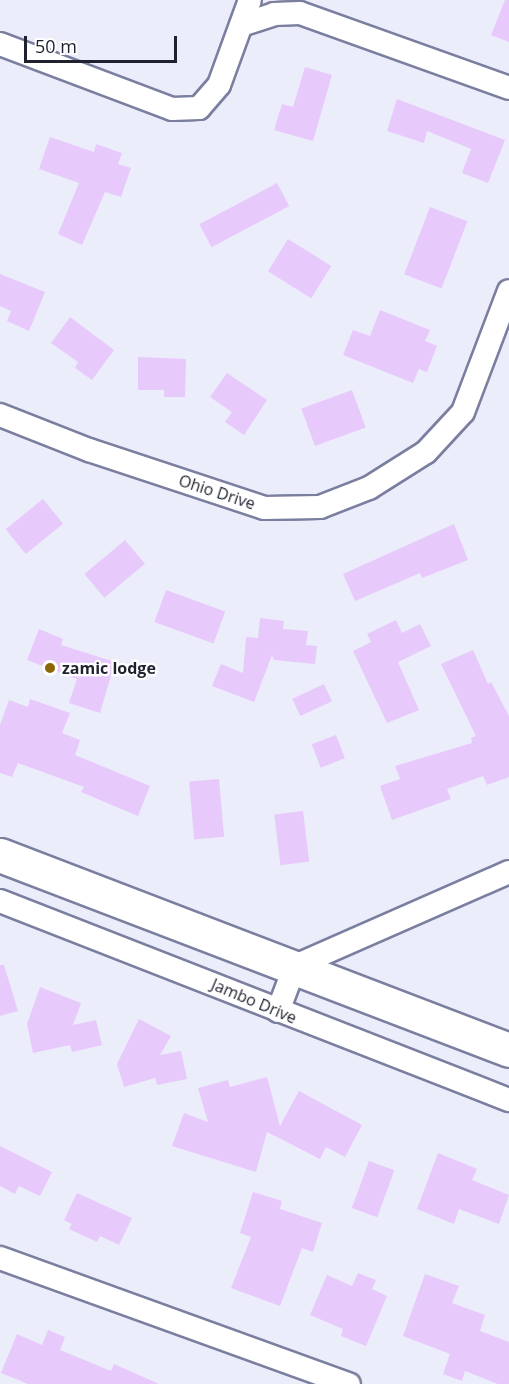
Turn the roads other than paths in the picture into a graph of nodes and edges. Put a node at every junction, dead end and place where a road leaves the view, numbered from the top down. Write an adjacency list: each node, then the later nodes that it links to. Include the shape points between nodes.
1 (250, 0): 3 (street)
2 (294, 6): 3 (street); 5 (street)
3 (241, 24): 4 (street, via 219,85 199,108 172,109)
4 (0, 44)
5 (509, 88)
6 (509, 291): 7 (street, Ohio Drive, via 463,412 426,452 369,488 320,507 264,508 90,450)
7 (0, 415)
8 (0, 855): 11 (main road)
9 (509, 872): 11 (street)
10 (0, 901): 12 (street, Jambo Drive, via 115,943)
11 (295, 966): 12 (street); 13 (main road)
12 (278, 1011): 14 (street, Jambo Drive)
13 (509, 1050)
14 (509, 1100)
15 (0, 1258): 16 (street)
16 (349, 1384)

